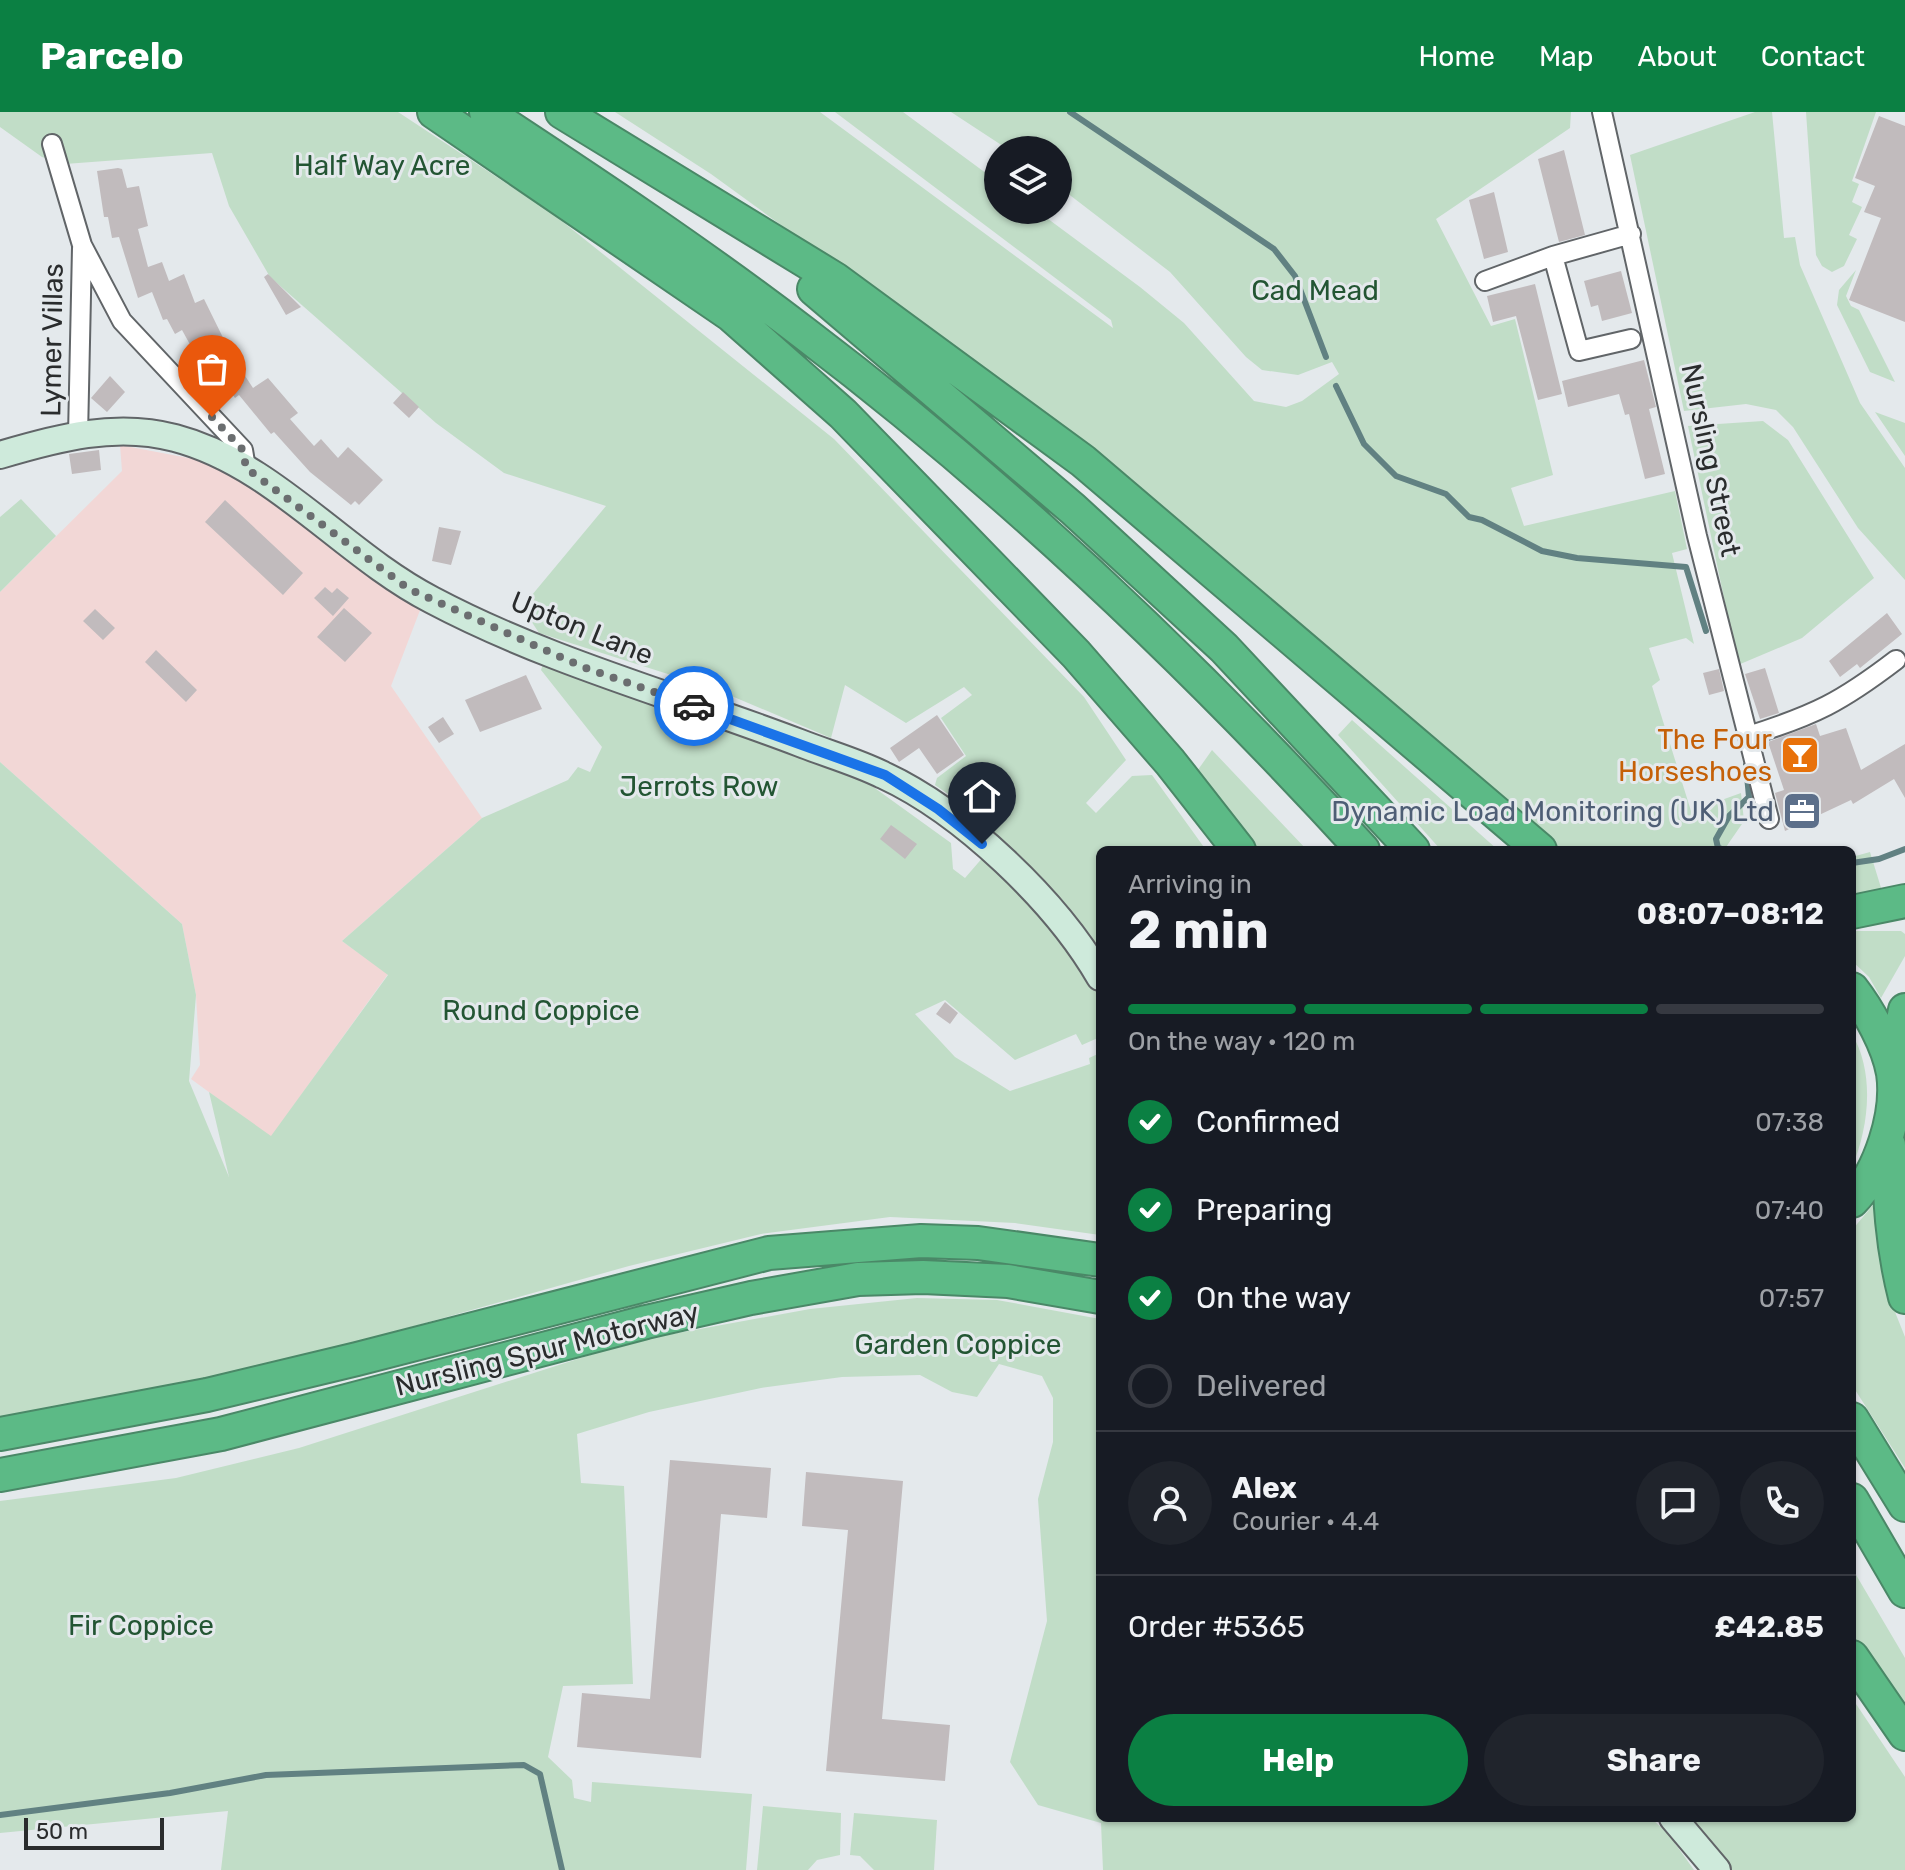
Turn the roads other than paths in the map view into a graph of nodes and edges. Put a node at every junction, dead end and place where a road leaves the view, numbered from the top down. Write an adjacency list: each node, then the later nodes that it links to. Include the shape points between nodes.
1 (434, 112): 18 (highway, via 731,315 843,414 1076,654)
2 (486, 112): 19 (highway, via 693,250 956,456 1149,629)
3 (562, 112): 6 (highway)
4 (1602, 112): 7 (street, Nursling Street)
5 (52, 144): 8 (street, Lymer Villas)
6 (694, 196): 20 (highway, via 829,301 1073,509 1224,648); 21 (highway, via 835,279 1083,461)
7 (1631, 234): 9 (street); 16 (street, Nursling Street, via 1697,536)
8 (82, 245): 12 (street, Lymer Villas); 14 (street, Lymer Villas, via 122,321 243,450)
9 (1553, 256): 10 (street); 11 (street, via 1579,351)
10 (1485, 281)
11 (1631, 339)
12 (78, 436): 13 (street, Upton Lane); 14 (street, Upton Lane, via 143,431 202,447)
13 (0, 455)
14 (246, 468): 24 (street, Upton Lane, via 384,572 444,607 583,667 885,775 1003,861 1049,909)
15 (1896, 660): 16 (street, via 1845,699 1810,717)
16 (1748, 736): 17 (street, Nursling Street)
17 (1769, 819)
18 (1236, 846)
19 (1359, 846)
20 (1409, 846)
21 (1535, 846)
22 (1905, 901): 23 (highway)
23 (1856, 911)
24 (1096, 972)
25 (1856, 996): 27 (highway, via 1877,1030)
26 (1905, 1010): 27 (highway)
27 (1893, 1074): 28 (highway)
28 (1889, 1130): 29 (highway, via 1875,1170); 32 (highway, via 1889,1206)
29 (1856, 1196)
30 (1096, 1259): 34 (highway, Nursling Spur Motorway, via 921,1241 769,1253 267,1381)
31 (1096, 1296): 35 (highway, Nursling Spur Motorway, via 1008,1281 858,1279 646,1322 221,1434)
32 (1905, 1297)
33 (1856, 1425): 36 (highway)
34 (0, 1434)
35 (0, 1475)
36 (1905, 1505)
37 (1856, 1507): 38 (highway)
38 (1905, 1591)
39 (1856, 1663): 40 (highway)
40 (1905, 1734)
41 (1676, 1822): 42 (street)
42 (1717, 1870)

